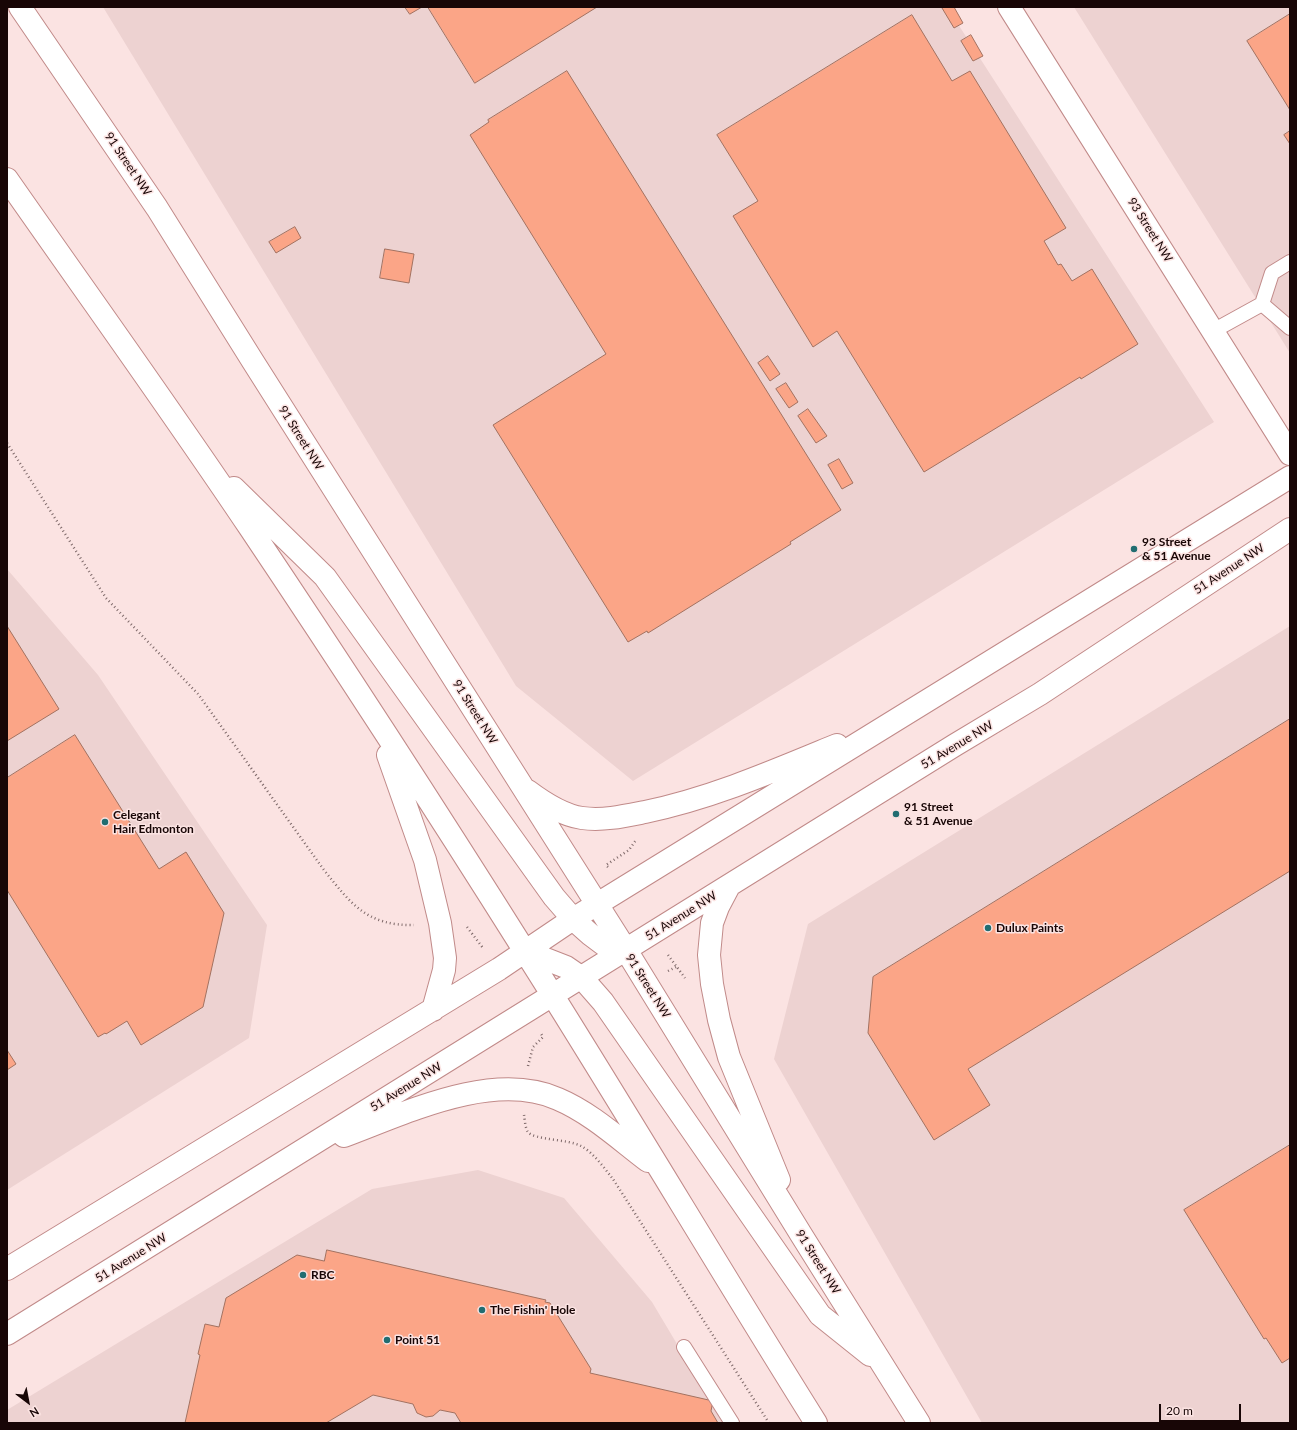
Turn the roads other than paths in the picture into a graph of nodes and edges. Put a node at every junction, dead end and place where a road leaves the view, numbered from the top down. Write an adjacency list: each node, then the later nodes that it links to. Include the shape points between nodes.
1 (20, 7): 14 (main road, 91 Street NW, via 157,208)
2 (1009, 7): 7 (main road, 93 Street NW)
3 (7, 178): 9 (main road)
4 (1290, 262): 5 (lane, via 1272,273)
5 (1262, 304): 6 (lane); 7 (lane)
6 (1290, 328)
7 (1213, 331): 8 (main road, 93 Street NW)
8 (1290, 454)
9 (200, 456): 13 (main road); 17 (main road, via 325,577 554,897)
10 (1290, 477): 12 (main road)
11 (1290, 529): 15 (main road, 51 Avenue NW, via 1040,694)
12 (899, 720): 14 (main road, via 740,785 683,803 624,816 597,819 570,815 551,807); 16 (main road)
13 (378, 723): 19 (main road); 22 (main road, via 425,860 440,923 445,958)
14 (522, 786): 16 (main road, 91 Street NW)
15 (728, 888): 18 (main road, 51 Avenue NW); 25 (main road, via 712,923 710,938 710,967 719,1020 729,1057)
16 (597, 905): 17 (main road); 18 (main road, 91 Street NW)
17 (573, 919): 18 (main road, via 607,947); 19 (main road)
18 (626, 950): 20 (main road, 51 Avenue NW); 25 (main road, 91 Street NW)
19 (525, 951): 20 (main road, via 566,967); 21 (main road); 22 (main road)
20 (582, 978): 21 (main road, 51 Avenue NW); 29 (main road, via 605,1004 820,1316)
21 (553, 996): 23 (main road, 51 Avenue NW); 24 (main road)
22 (433, 1010): 26 (main road)
23 (297, 1154): 24 (main road, via 430,1104 476,1092 508,1090 544,1094 558,1099 587,1114); 27 (main road, 51 Avenue NW)
24 (659, 1168): 31 (main road)
25 (802, 1236): 29 (main road, 91 Street NW)
26 (7, 1269)
27 (7, 1334)
28 (684, 1347): 30 (lane)
29 (883, 1366): 32 (main road, 91 Street NW)
30 (732, 1423)
31 (816, 1423)
32 (919, 1423)

